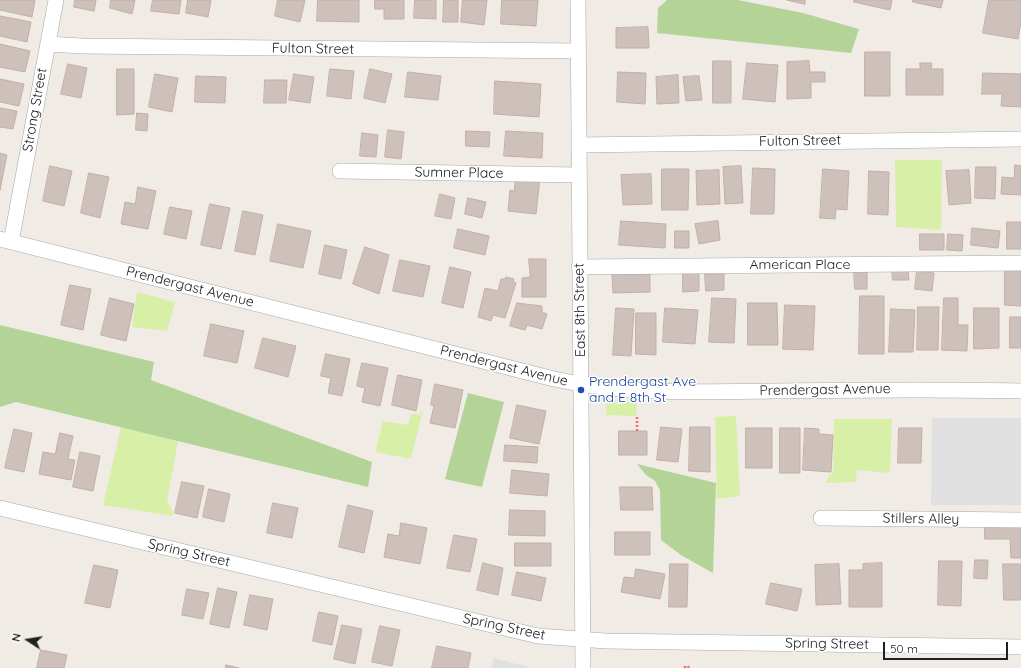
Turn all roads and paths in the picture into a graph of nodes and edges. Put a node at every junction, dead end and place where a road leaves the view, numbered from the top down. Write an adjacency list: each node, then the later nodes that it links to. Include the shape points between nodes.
1 (56, 0): 3 (street, Strong Street)
2 (578, 0): 4 (street, East 8th Street)
3 (48, 43): 4 (street, Fulton Street, via 82,46); 9 (street, Strong Street, via 15,220)
4 (578, 51): 6 (street, East 8th Street)
5 (1021, 139): 6 (street, Fulton Street)
6 (579, 145): 8 (street, East 8th Street)
7 (340, 171): 8 (street, Sumner Place)
8 (579, 175): 11 (street, East 8th Street)
9 (5, 240): 12 (street, Prendergast Avenue)
10 (1021, 263): 11 (street, American Place)
11 (579, 267): 12 (street, East 8th Street)
12 (581, 385): 13 (street, Prendergast Avenue, via 667,392); 19 (street, East 8th Street)
13 (1021, 390)
14 (637, 417): 15 (path)
15 (637, 431)
16 (0, 508): 19 (street, Spring Street, via 538,636)
17 (821, 518): 18 (street, Stillers Alley)
18 (1021, 520)
19 (583, 640): 20 (street, Spring Street); 21 (street, East 8th Street)
20 (1021, 647)
21 (583, 668)

